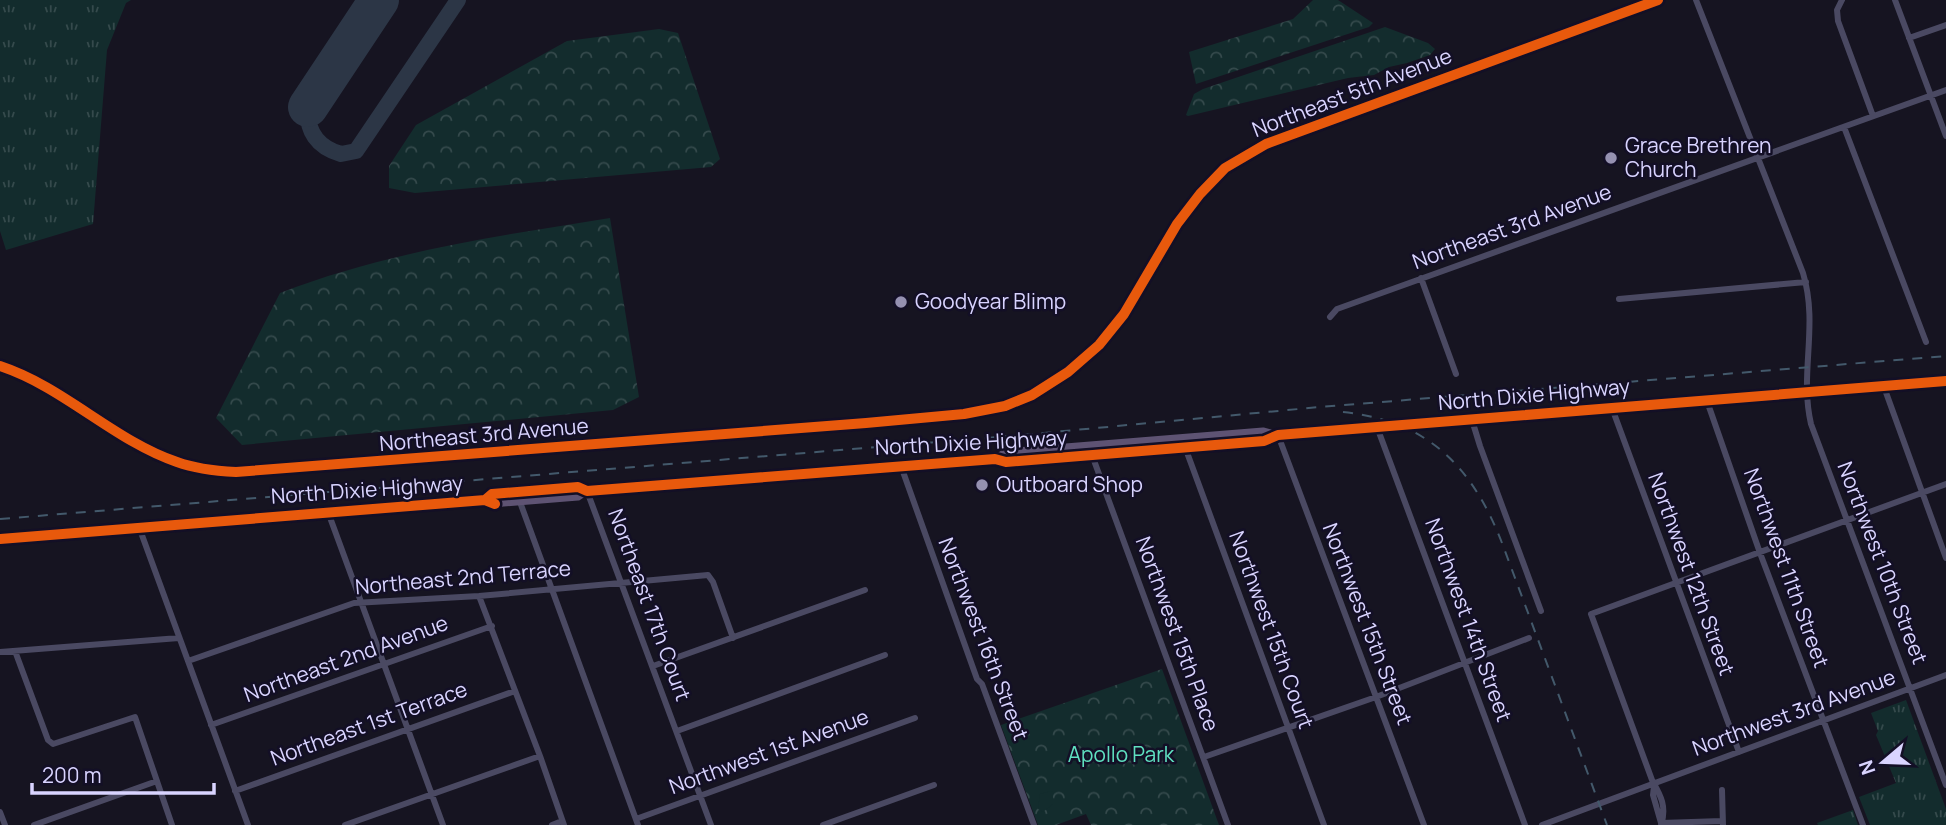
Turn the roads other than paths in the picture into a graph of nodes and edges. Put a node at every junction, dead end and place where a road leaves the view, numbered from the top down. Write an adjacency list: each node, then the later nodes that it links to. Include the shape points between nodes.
1 (1658, 0): 24 (street, Northeast 5th Avenue, via 1266,144 1225,168 1177,225 1124,314 1099,345 1032,395)
2 (1696, 0): 12 (street, Northwest 10th Street)
3 (1842, 0): 9 (street, via 1836,10 1838,21)
4 (1895, 0): 6 (street)
5 (1946, 25): 6 (street)
6 (1909, 38): 8 (street)
7 (1946, 90): 8 (street, Northeast 3rd Avenue)
8 (1931, 96): 9 (street, Northeast 3rd Avenue); 11 (street)
9 (1873, 116): 10 (street, Northeast 3rd Avenue)
10 (1844, 127): 12 (street, Northeast 3rd Avenue); 17 (street)
11 (1946, 136)
12 (1757, 157): 13 (street, Northeast 3rd Avenue); 14 (street, Northwest 10th Street)
13 (1421, 278): 16 (street, Northeast 3rd Avenue, via 1337,309); 19 (street)
14 (1806, 282): 15 (street); 22 (street, Northwest 10th Street, via 1811,309)
15 (1619, 299)
16 (1330, 317)
17 (1926, 342)
18 (0, 366): 24 (street, Northeast 3rd Avenue, via 36,380 148,450 210,471 866,424)
19 (1456, 374)
20 (1946, 381): 21 (main road, North Dixie Highway)
21 (1884, 387): 22 (main road, North Dixie Highway); 35 (street)
22 (1806, 392): 23 (main road, North Dixie Highway); 39 (street, Northwest 10th Street, via 1811,424)
23 (1707, 401): 25 (main road, North Dixie Highway); 42 (street, Northwest 11th Street)
24 (995, 408)
25 (1612, 408): 26 (main road, North Dixie Highway); 45 (street, Northwest 12th Street)
26 (1472, 420): 27 (main road, North Dixie Highway); 50 (street)
27 (1377, 427): 28 (main road, North Dixie Highway); 59 (street, Northwest 14th Street)
28 (1278, 435): 29 (main road, North Dixie Highway, via 1264,441); 31 (main road, North Dixie Highway, via 1263,431 1005,452); 65 (street, Northwest 15th Street)
29 (1185, 447): 30 (main road, North Dixie Highway); 70 (street, Northwest 15th Court)
30 (1092, 455): 31 (main road, North Dixie Highway, via 1006,462); 74 (street, Northwest 15th Place)
31 (995, 458): 32 (main road, North Dixie Highway)
32 (901, 466): 34 (main road, North Dixie Highway); 97 (street, Northwest 16th Street)
33 (1946, 484): 35 (street)
34 (587, 491): 36 (main road, North Dixie Highway, via 578,487 492,494); 37 (main road, North Dixie Highway, via 578,497); 44 (street, Northeast 17th Court)
35 (1921, 494): 39 (street); 43 (street)
36 (485, 500): 37 (main road, North Dixie Highway, via 492,504); 38 (main road, North Dixie Highway)
37 (520, 502): 46 (street)
38 (328, 512): 40 (main road, North Dixie Highway); 49 (street)
39 (1846, 521): 42 (street); 63 (street, Northwest 10th Street)
40 (139, 527): 41 (main road, North Dixie Highway); 52 (street)
41 (0, 538)
42 (1760, 553): 45 (street); 67 (street, Northwest 11th Street)
43 (1946, 558)
44 (622, 583): 46 (street, Northeast 2nd Terrace); 53 (street, Northeast 2nd Terrace, via 708,575); 61 (street, Northeast 17th Court)
45 (1675, 583): 72 (street, Northwest 12th Street); 76 (street, via 1591,614)
46 (551, 588): 48 (street, Northeast 2nd Terrace); 84 (street)
47 (865, 590): 53 (street)
48 (479, 596): 49 (street, Northeast 2nd Terrace); 51 (street)
49 (360, 603): 58 (street, Northeast 2nd Terrace); 60 (street)
50 (1541, 611)
51 (492, 626): 60 (street, Northeast 2nd Avenue); 64 (street)
52 (179, 638): 55 (street); 58 (street)
53 (733, 638): 61 (street)
54 (1529, 638): 59 (street)
55 (15, 651): 56 (street); 75 (street, via 53,744 135,717)
56 (0, 652)
57 (885, 655): 71 (street)
58 (188, 661): 68 (street)
59 (1466, 662): 65 (street); 101 (street, Northwest 14th Street)
60 (383, 665): 68 (street, Northeast 2nd Avenue); 69 (street)
61 (653, 666): 71 (street, Northeast 17th Court)
62 (1946, 676): 63 (street, Northwest 3rd Avenue)
63 (1910, 689): 67 (street, Northwest 3rd Avenue); 78 (street, Northwest 10th Street)
64 (515, 691): 69 (street, Northeast 1st Terrace); 73 (street)
65 (1376, 697): 70 (street); 100 (street, Northwest 15th Street)
66 (915, 718): 82 (street, Northwest 1st Avenue)
67 (1824, 720): 72 (street, Northwest 3rd Avenue); 103 (street, Northwest 11th Street)
68 (211, 725): 80 (street)
69 (407, 728): 80 (street, Northeast 1st Terrace); 81 (street)
70 (1289, 729): 74 (street); 99 (street, Northwest 15th Court)
71 (677, 731): 82 (street, Northeast 17th Court)
72 (1739, 752): 76 (street, Northwest 3rd Avenue)
73 (540, 756): 81 (street); 85 (street)
74 (1204, 757): 98 (street, Northwest 15th Place)
75 (157, 782): 89 (street); 90 (street)
76 (1654, 784): 87 (street, via 1664,806); 102 (street, Northwest 3rd Avenue)
77 (934, 785): 96 (street)
78 (1946, 785)
79 (1722, 790): 86 (street)
80 (235, 791): 91 (street)
81 (431, 794): 92 (street); 93 (street)
82 (700, 795): 84 (street, Northwest 1st Avenue); 95 (street, Northeast 17th Court)
83 (0, 812): 88 (street)
84 (637, 822)
85 (563, 823): 94 (street)
86 (1723, 823): 87 (street)
87 (1661, 824)
88 (5, 825)
89 (34, 825)
90 (173, 825)
91 (248, 825)
92 (345, 825)
93 (443, 825)
94 (552, 825)
95 (711, 825)
96 (822, 825)
97 (1034, 825)
98 (1228, 825)
99 (1324, 825)
100 (1424, 825)
101 (1525, 825)
102 (1542, 825)
103 (1863, 825)

